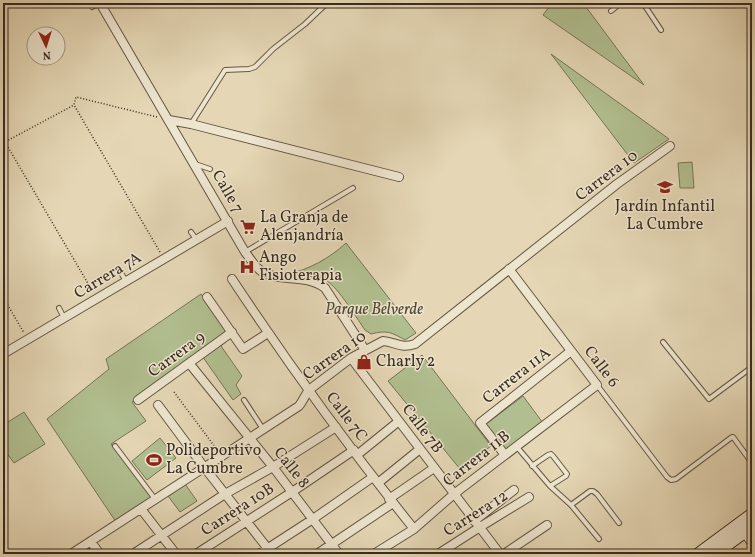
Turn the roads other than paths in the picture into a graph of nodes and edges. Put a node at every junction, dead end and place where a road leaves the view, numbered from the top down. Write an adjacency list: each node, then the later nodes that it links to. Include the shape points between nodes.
1 (100, 3): 5 (lane); 8 (street, Calle 7)
2 (327, 3): 9 (lane, via 256,67 225,70)
3 (621, 3): 6 (lane)
4 (643, 3): 7 (lane)
5 (92, 7)
6 (611, 11)
7 (661, 30)
8 (168, 120): 9 (street); 11 (street, Calle 7)
9 (191, 124): 13 (street)
10 (670, 146): 19 (street, Carrera 10)
11 (194, 163): 12 (lane); 15 (street, Calle 7)
12 (210, 169)
13 (399, 177)
14 (353, 188): 18 (lane)
15 (228, 221): 17 (street, Carrera 7A); 18 (street, Calle 7)
16 (191, 232): 17 (lane)
17 (196, 239): 22 (street, Carrera 7A)
18 (245, 252): 29 (street, Calle 7, via 263,272 312,281 325,288)
19 (509, 269): 29 (street, Carrera 10, via 415,344 401,347 383,341); 30 (street, Calle 6)
20 (121, 273): 22 (lane)
21 (232, 279): 27 (street, Calle 7C)
22 (126, 281): 25 (street, Carrera 7A)
23 (207, 297): 26 (street)
24 (59, 308): 25 (lane)
25 (64, 318): 31 (street, Carrera 7A)
26 (232, 332): 27 (street, via 243,348); 33 (street, Carrera 9)
27 (268, 333): 36 (street, Calle 7C)
28 (663, 342): 34 (lane, via 709,400)
29 (365, 350): 32 (street, Carrera 10)
30 (571, 351): 35 (street, Calle 6); 48 (street, Carrera 11A, via 480,423)
31 (3, 354)
32 (351, 358): 36 (street, Carrera 10); 40 (street, Calle 7B)
33 (189, 363): 37 (street, Carrera 9); 43 (street, Calle 8)
34 (752, 367)
35 (597, 384): 45 (street, Carrera 11B); 49 (lane, Calle 6, via 671,480 676,479 732,437)
36 (309, 390): 41 (street, Calle 7C); 42 (street, Carrera 10, via 299,406)
37 (138, 400)
38 (244, 400): 42 (lane)
39 (158, 405): 51 (street)
40 (399, 421): 46 (street, Calle 7B); 47 (street, Carrera 10B)
41 (336, 427): 47 (street, Calle 7C); 52 (street)
42 (264, 429): 43 (street, Carrera 10)
43 (250, 438): 51 (street, Carrera 10); 52 (street, Calle 8)
44 (114, 446): 61 (lane)
45 (517, 446): 48 (street, Carrera 11B); 50 (lane)
46 (420, 449): 53 (street, Calle 7B); 54 (street)
47 (355, 452): 54 (street, Calle 7C); 57 (street, Carrera 10B)
48 (505, 455): 59 (street, Carrera 11B)
49 (752, 463)
50 (532, 466): 55 (lane); 55 (lane, via 548,455 553,456 567,474)
51 (204, 467): 58 (street); 61 (street, Carrera 10)
52 (273, 468): 57 (street, Calle 8); 58 (street)
53 (434, 468): 59 (street, Calle 7B); 62 (street)
54 (375, 480): 62 (street, Calle 7C); 66 (street)
55 (550, 486): 63 (lane)
56 (514, 490): 69 (street, Carrera 12)
57 (292, 492): 66 (street, Calle 8); 67 (street, Carrera 10B)
58 (225, 494): 67 (street); 74 (street)
59 (454, 494): 69 (street, Calle 7B); 72 (street, Carrera 11B)
60 (529, 497): 69 (street, Carrera 12)
61 (155, 499): 64 (street, Carrera 10)
62 (391, 501): 72 (street, Calle 7C); 77 (street)
63 (571, 505): 68 (lane, via 593,491); 75 (lane)
64 (141, 508): 74 (street); 76 (street, Carrera 10)
65 (752, 514): 92 (street)
66 (313, 519): 77 (street, Calle 8); 79 (street)
67 (246, 522): 79 (street); 84 (street, Carrera 10B)
68 (619, 523)
69 (477, 524): 89 (street, Carrera 12); 90 (street, Calle 7B)
70 (547, 525): 91 (street)
71 (752, 527): 73 (street)
72 (414, 529): 88 (street, Carrera 11B)
73 (743, 534): 78 (lane); 93 (street)
74 (162, 535): 82 (street); 83 (street)
75 (599, 539)
76 (91, 542): 80 (street, Carrera 10); 81 (street)
77 (332, 544): 86 (street); 87 (street, Calle 8)
78 (752, 547)
79 (269, 551): 85 (street)
80 (71, 554)
81 (100, 554)
82 (133, 554)
83 (176, 554)
84 (196, 554)
85 (259, 554)
86 (317, 554)
87 (339, 554)
88 (374, 554)
89 (438, 554)
90 (500, 554)
91 (504, 554)
92 (698, 554)
93 (715, 554)

